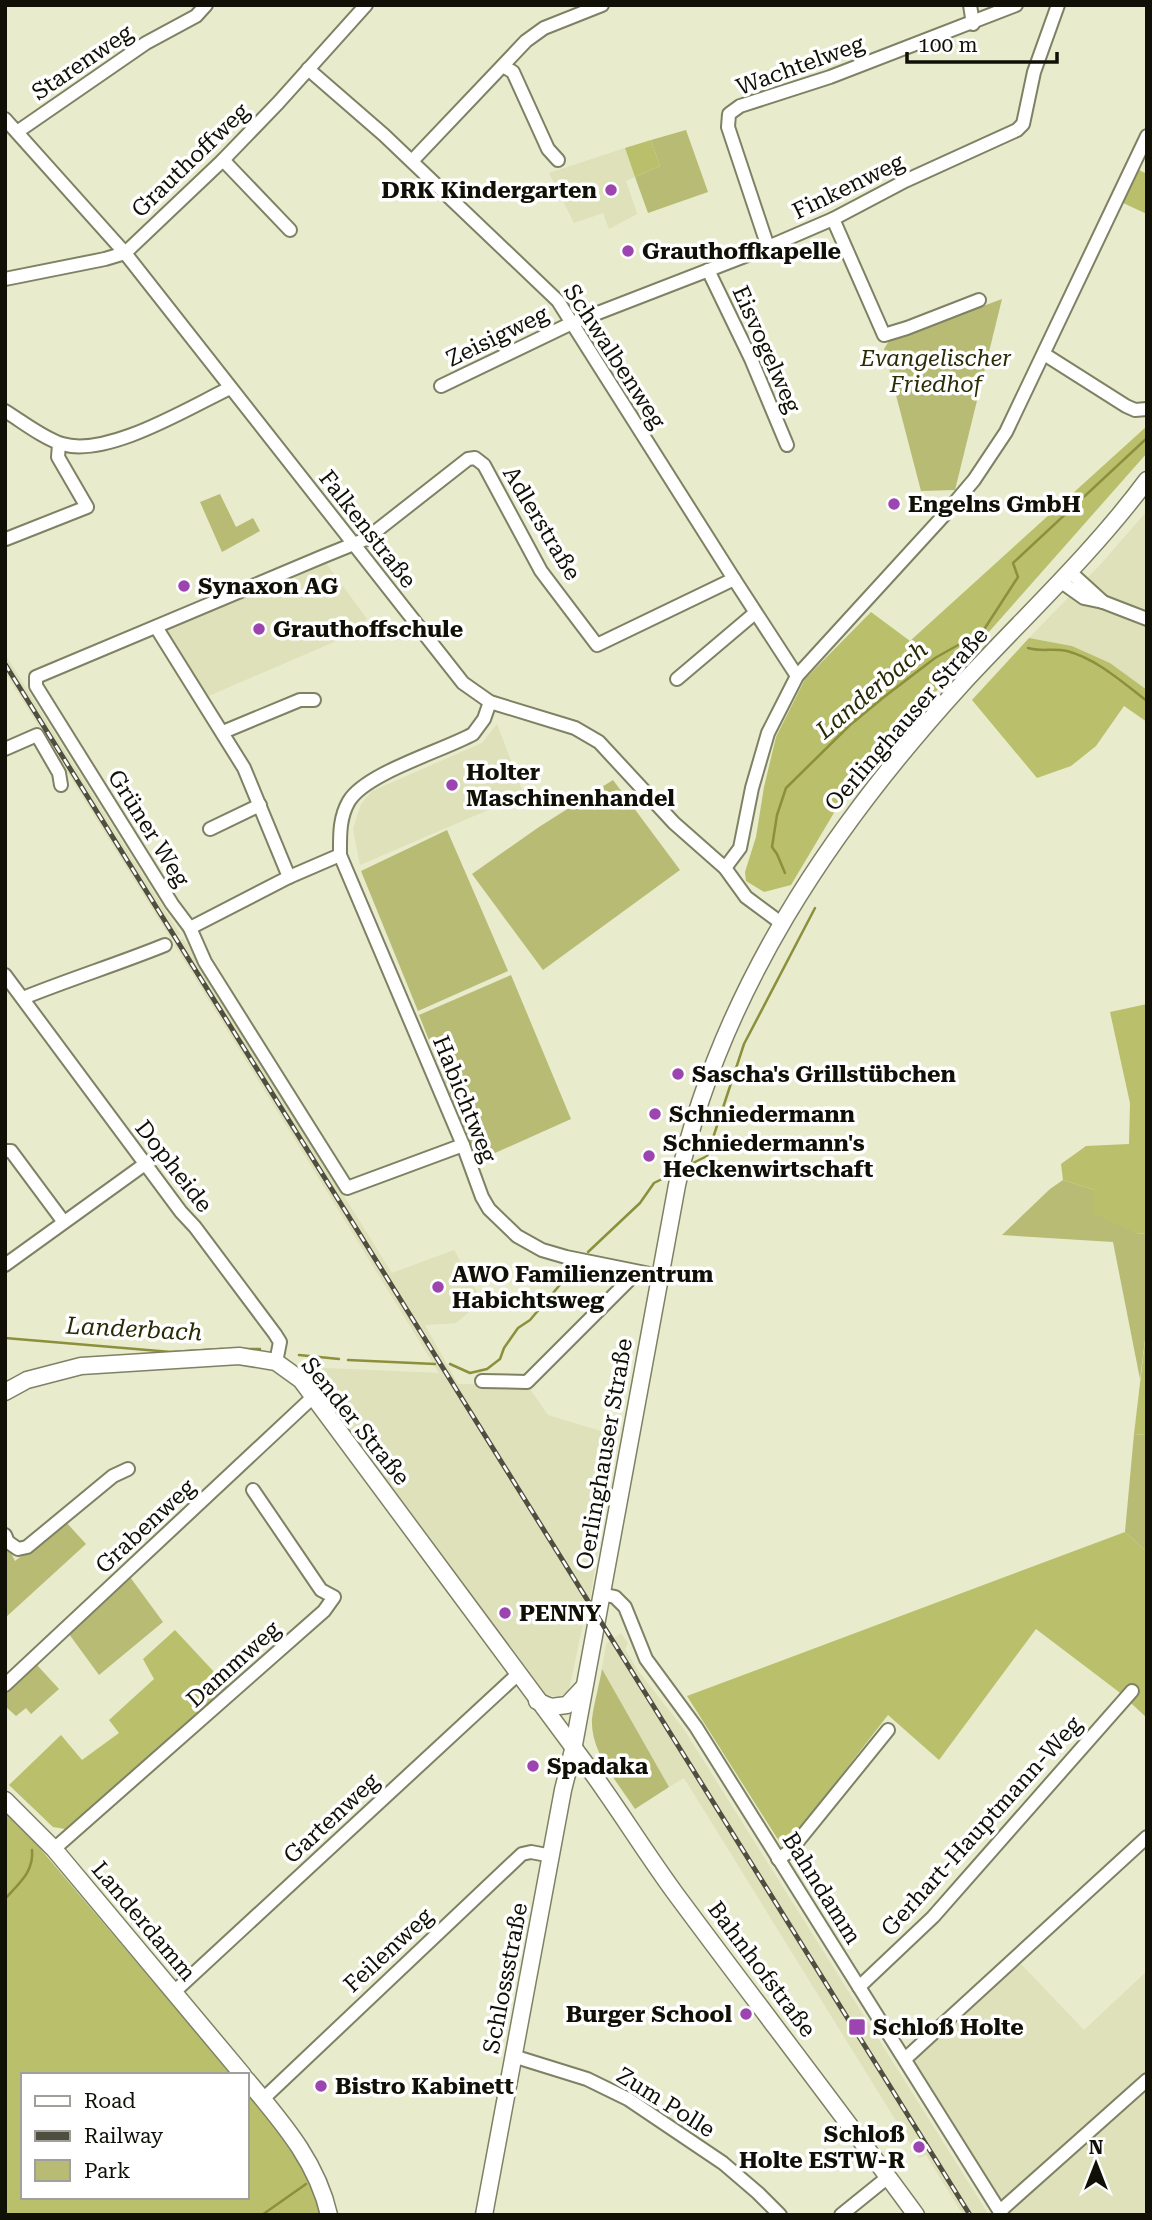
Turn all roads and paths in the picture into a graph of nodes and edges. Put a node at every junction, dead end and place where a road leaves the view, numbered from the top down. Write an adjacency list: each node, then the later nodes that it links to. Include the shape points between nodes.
1 (206, 5): 11 (street, Starenweg)
2 (366, 5): 9 (street, Grauthoffweg)
3 (602, 5): 8 (street, via 544,28)
4 (970, 5): 7 (street)
5 (1016, 5): 7 (street, Wachtelweg)
6 (1058, 5): 16 (street, Finkenweg, via 1034,72 1023,124 1017,130)
7 (973, 23): 18 (street, Wachtelweg, via 740,106 729,114 728,127)
8 (503, 66): 14 (street, via 513,72 548,149); 15 (street)
9 (308, 69): 13 (street, Grauthoffweg); 15 (street, Schwalbenweg)
10 (5, 120): 11 (street, Falkenstraße)
11 (17, 132): 19 (street, Falkenstraße)
12 (1147, 136): 26 (street)
13 (223, 160): 17 (street); 19 (street, Grauthoffweg)
14 (558, 160)
15 (412, 161): 23 (street, Schwalbenweg, via 558,301)
16 (833, 219): 18 (street, Finkenweg); 24 (street)
17 (290, 230)
18 (768, 247): 20 (street, Finkenweg)
19 (125, 253): 21 (street, Grauthoffweg); 28 (street, Falkenstraße)
20 (708, 270): 23 (street, Finkenweg); 32 (street, Eisvogelweg)
21 (5, 279)
22 (979, 300): 24 (street)
23 (572, 323): 27 (street, Zeisigweg); 37 (street, Schwalbenweg)
24 (884, 335): 25 (street)
25 (882, 348)
26 (1044, 354): 29 (street, via 1126,406); 41 (street, via 1006,432 974,480)
27 (442, 386)
28 (230, 388): 31 (street, via 103,445 80,448); 35 (street, Falkenstraße)
29 (1147, 409)
30 (5, 411): 31 (street)
31 (59, 444): 34 (street, via 58,457 86,507)
32 (787, 445)
33 (1147, 480): 36 (main road, Oerlinghauser Straße)
34 (6, 539)
35 (354, 545): 37 (street, Adlerstraße, via 468,458 475,458 484,465 541,571 597,645); 40 (street, Grüner Weg); 44 (street, Falkenstraße, via 463,683)
36 (1064, 576): 39 (street, via 1103,602); 53 (main road, Oerlinghauser Straße, via 883,775 840,831)
37 (734, 579): 38 (street, Schwalbenweg)
38 (755, 613): 41 (street, Schwalbenweg); 42 (street)
39 (1147, 619)
40 (156, 626): 45 (street); 54 (street, Grüner Weg, via 35,681)
41 (797, 676): 51 (street, via 768,733 740,848)
42 (677, 679)
43 (314, 700): 45 (street, via 300,700)
44 (490, 702): 50 (street, Habichtweg, via 474,734 371,780 349,800 340,825); 51 (street, Falkenstraße, via 575,728 599,742 674,823)
45 (223, 732): 48 (street)
46 (5, 748): 47 (street, via 37,734)
47 (61, 785)
48 (260, 806): 49 (street); 52 (street)
49 (210, 829)
50 (340, 855): 52 (street); 58 (street, Habichtweg)
51 (725, 869): 53 (street, Falkenstraße, via 746,897)
52 (289, 877): 54 (street)
53 (781, 923): 64 (main road, Oerlinghauser Straße, via 702,1094 677,1185)
54 (190, 928): 58 (street, Grüner Weg, via 205,962 347,1188)
55 (165, 945): 57 (street)
56 (5, 975): 57 (street, Dopheide)
57 (23, 999): 60 (street, Dopheide)
58 (463, 1145): 63 (street, Habichtweg, via 489,1209 517,1236 542,1250)
59 (5, 1151): 61 (street, via 11,1151)
60 (145, 1164): 61 (street); 65 (street, Dopheide, via 275,1334 280,1342)
61 (63, 1221): 62 (street)
62 (5, 1265)
63 (634, 1272): 64 (street, Habichtweg); 66 (street, via 527,1382)
64 (660, 1276): 72 (main road, Oerlinghauser Straße)
65 (276, 1362): 67 (main road, Sender Straße, via 239,1356 81,1366 27,1380); 68 (main road, Sender Straße, via 301,1380)
66 (482, 1381)
67 (5, 1392)
68 (313, 1397): 73 (main road, Sender Straße); 74 (street, Grabenweg)
69 (128, 1469): 71 (street, via 113,1476 27,1547 18,1549)
70 (253, 1490): 82 (street, Dammweg, via 321,1590 334,1597 324,1611)
71 (5, 1535)
72 (601, 1594): 75 (main road, Oerlinghauser Straße); 84 (street, Bahndamm, via 615,1597 625,1607 646,1659 696,1727)
73 (517, 1675): 77 (main road, Sender Straße); 86 (street, Gartenweg)
74 (5, 1685)
75 (585, 1686): 77 (main road, via 567,1705 551,1707); 79 (main road, Oerlinghauser Straße)
76 (1132, 1691): 85 (street, Gerhart-Hauptmann-Weg, via 933,1917)
77 (537, 1701): 79 (main road, Sender Straße)
78 (888, 1730): 84 (street, via 790,1851)
79 (573, 1750): 83 (main road, Schlossstraße); 93 (main road, Bahnhofstraße)
80 (5, 1800): 82 (main road, Landerdamm)
81 (1147, 1838): 88 (street)
82 (54, 1849): 86 (main road, Landerdamm)
83 (552, 1856): 87 (main road, Schlossstraße); 92 (street, Feilenweg, via 522,1854)
84 (778, 1859): 85 (street, Bahndamm)
85 (859, 1987): 88 (street, Bahndamm)
86 (174, 1992): 89 (main road, Landerdamm)
87 (513, 2056): 96 (main road, Schlossstraße); 97 (street, Zum Polle, via 587,2079 628,2099 723,2163)
88 (905, 2059): 94 (street, Bahndamm)
89 (241, 2073)
90 (1147, 2080): 94 (street)
91 (248, 2081): 92 (main road)
92 (263, 2099): 95 (main road, via 298,2142 317,2176)
93 (888, 2177): 98 (street); 99 (main road, Bahnhofstraße)
94 (1001, 2213)
95 (329, 2215)
96 (484, 2215)
97 (780, 2215)
98 (841, 2215)
99 (916, 2215)

